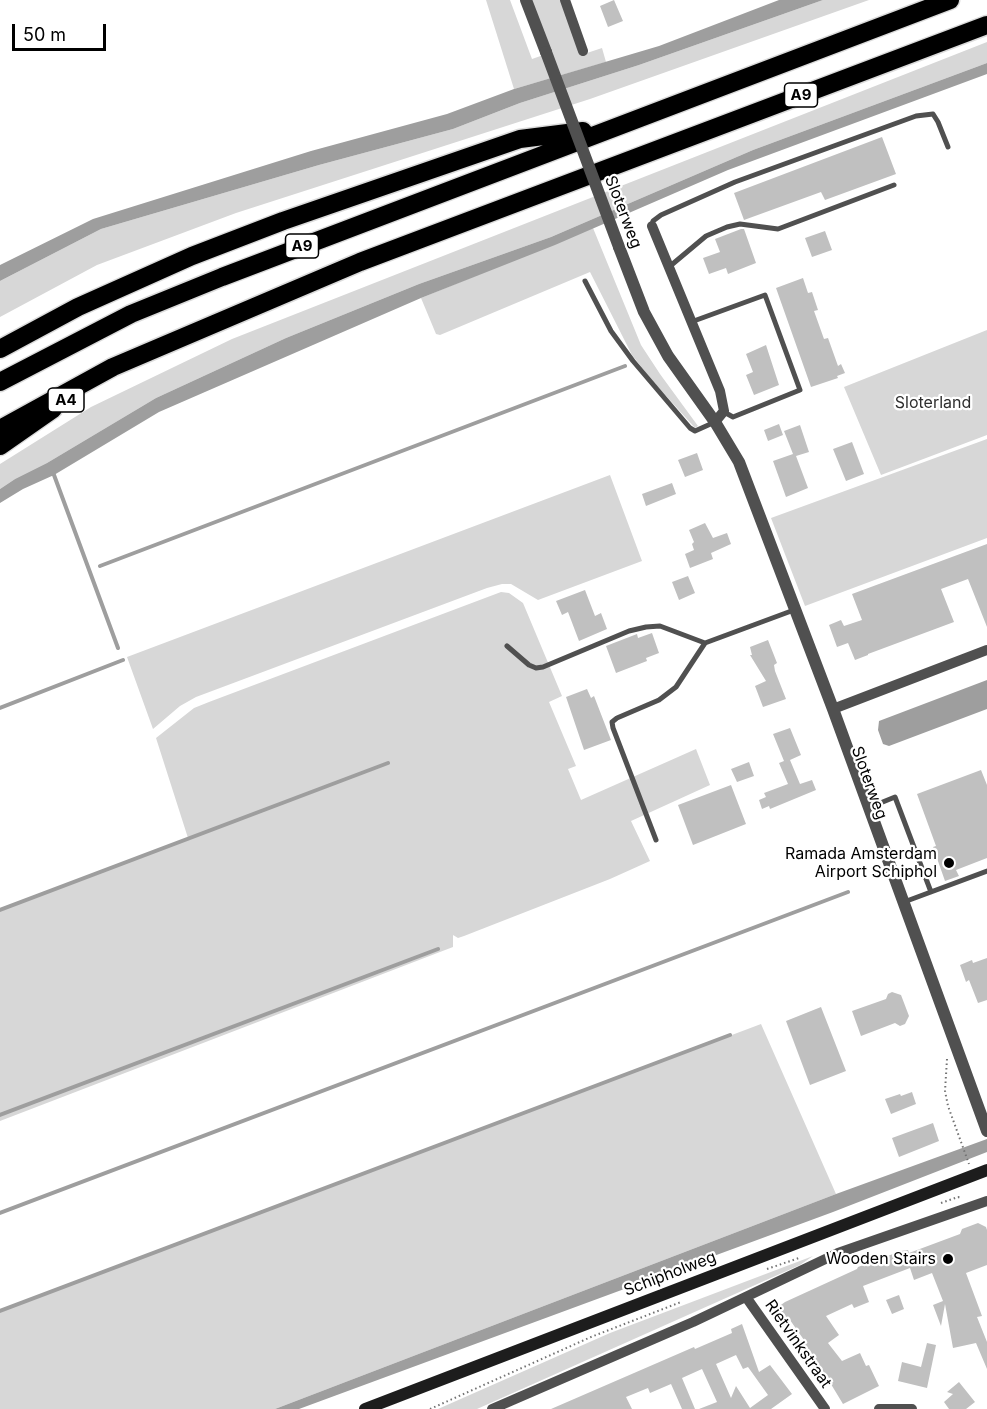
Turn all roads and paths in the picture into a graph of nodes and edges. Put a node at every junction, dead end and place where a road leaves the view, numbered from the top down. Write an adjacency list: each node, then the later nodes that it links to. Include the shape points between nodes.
1 (526, 0): 17 (street, Sloterweg, bridge, via 644,312 668,356)
2 (565, 0): 5 (street)
3 (951, 0): 6 (highway, A9)
4 (987, 25): 14 (highway, A9, via 360,262)
5 (583, 51)
6 (612, 128): 13 (highway, A9, via 520,139 344,198 192,256 78,307); 15 (highway, A9, via 151,306)
7 (948, 147): 9 (lane, via 933,114 916,116 735,182 661,215)
8 (894, 185): 10 (lane, via 778,229 740,224 727,227 706,236)
9 (652, 226): 10 (street, Sloterweg)
10 (669, 267): 12 (street, Sloterweg)
11 (585, 281): 17 (lane, via 616,339 690,428 695,432)
12 (691, 321): 16 (street, Sloterweg, via 720,391); 16 (lane, via 765,295 800,390 734,417)
13 (0, 349)
14 (113, 367): 18 (highway, A9); 19 (highway, A4)
15 (0, 382)
16 (724, 411): 17 (street)
17 (715, 422): 20 (street, Sloterweg, via 739,462)
18 (0, 429)
19 (0, 446)
20 (794, 610): 21 (lane); 24 (street, Sloterweg)
21 (705, 643): 22 (lane, via 660,626 646,627 536,668); 26 (lane, via 676,687 659,700 612,722)
22 (507, 646)
23 (987, 650): 24 (street)
24 (832, 709): 25 (street, Sloterweg)
25 (868, 808): 28 (lane, via 896,797); 29 (street, Sloterweg)
26 (656, 840)
27 (987, 871): 28 (lane)
28 (931, 892): 29 (lane)
29 (904, 902): 31 (street, Sloterweg)
30 (947, 1059): 32 (path, via 948,1106)
31 (987, 1131)
32 (968, 1161)
33 (987, 1170): 41 (main road, Schipholweg)
34 (968, 1200): 36 (path, via 958,1197)
35 (987, 1201): 39 (street, via 838,1253)
36 (936, 1205)
37 (808, 1254): 38 (path)
38 (766, 1269)
39 (746, 1297): 43 (street); 44 (street, Rietvinkstraat)
40 (690, 1299): 42 (path, Schipholweg, via 591,1337)
41 (365, 1409)
42 (430, 1409)
43 (492, 1409)
44 (825, 1409)
45 (879, 1409): 46 (street)
46 (912, 1409)

